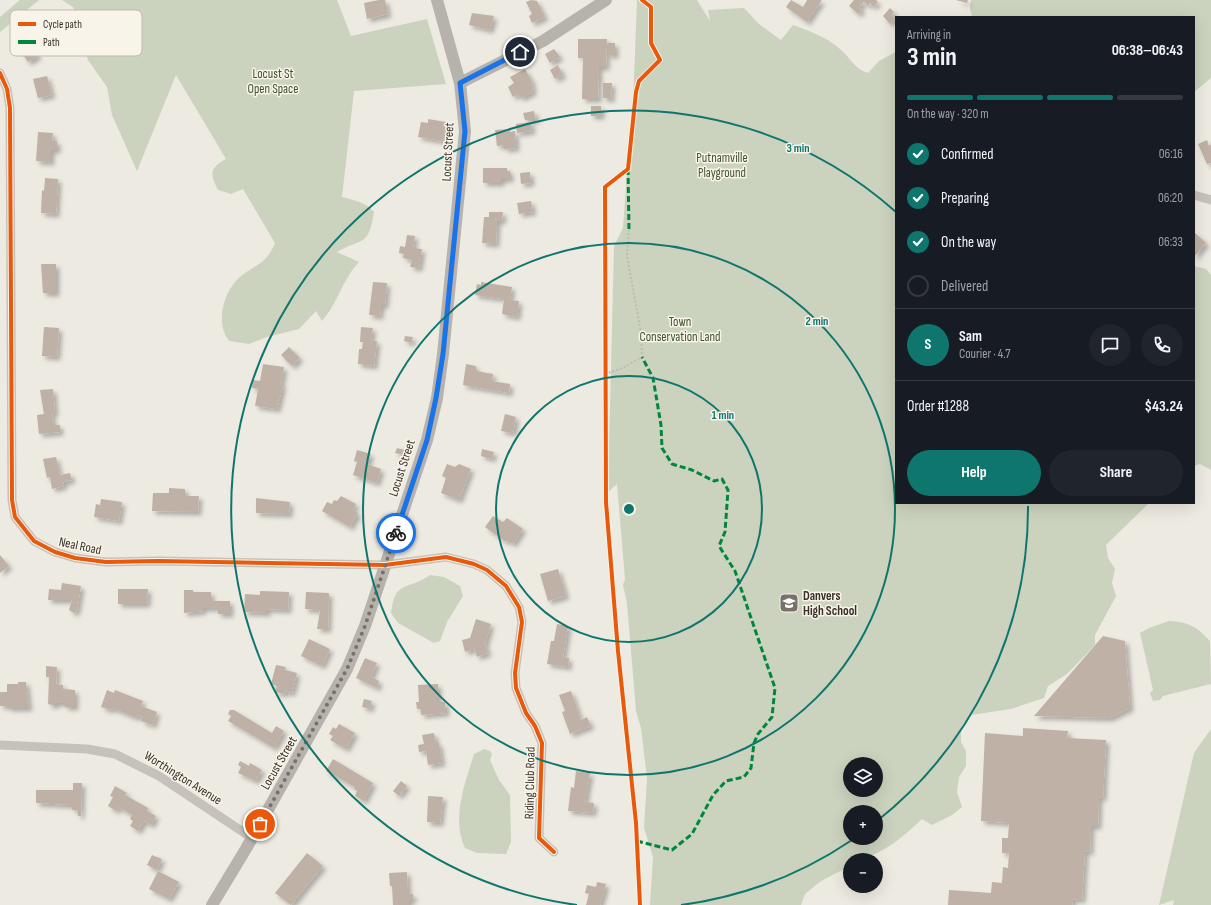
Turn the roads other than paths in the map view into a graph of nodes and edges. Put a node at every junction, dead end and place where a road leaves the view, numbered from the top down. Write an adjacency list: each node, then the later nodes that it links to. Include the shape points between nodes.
1 (437, 0): 4 (main road, Locust Street)
2 (606, 0): 4 (main road, via 543,40)
3 (0, 73): 7 (street, Neal Road, via 7,89 10,108 12,500 15,515 24,531 34,541 55,552 75,558 106,562)
4 (460, 83): 7 (main road, Locust Street, via 465,131 462,176 439,383 427,440)
5 (1195, 195): 6 (street)
6 (1211, 200)
7 (385, 565): 9 (main road, Locust Street, via 365,626 347,669); 10 (street, Riding Club Road, via 446,557 460,559 487,570 499,579 516,600 522,622 515,673 516,688 542,743 539,838)
8 (0, 745): 9 (street, Worthington Avenue, via 87,748 115,754 159,776)
9 (252, 838): 11 (main road, Locust Street)
10 (554, 852)
11 (212, 905)

